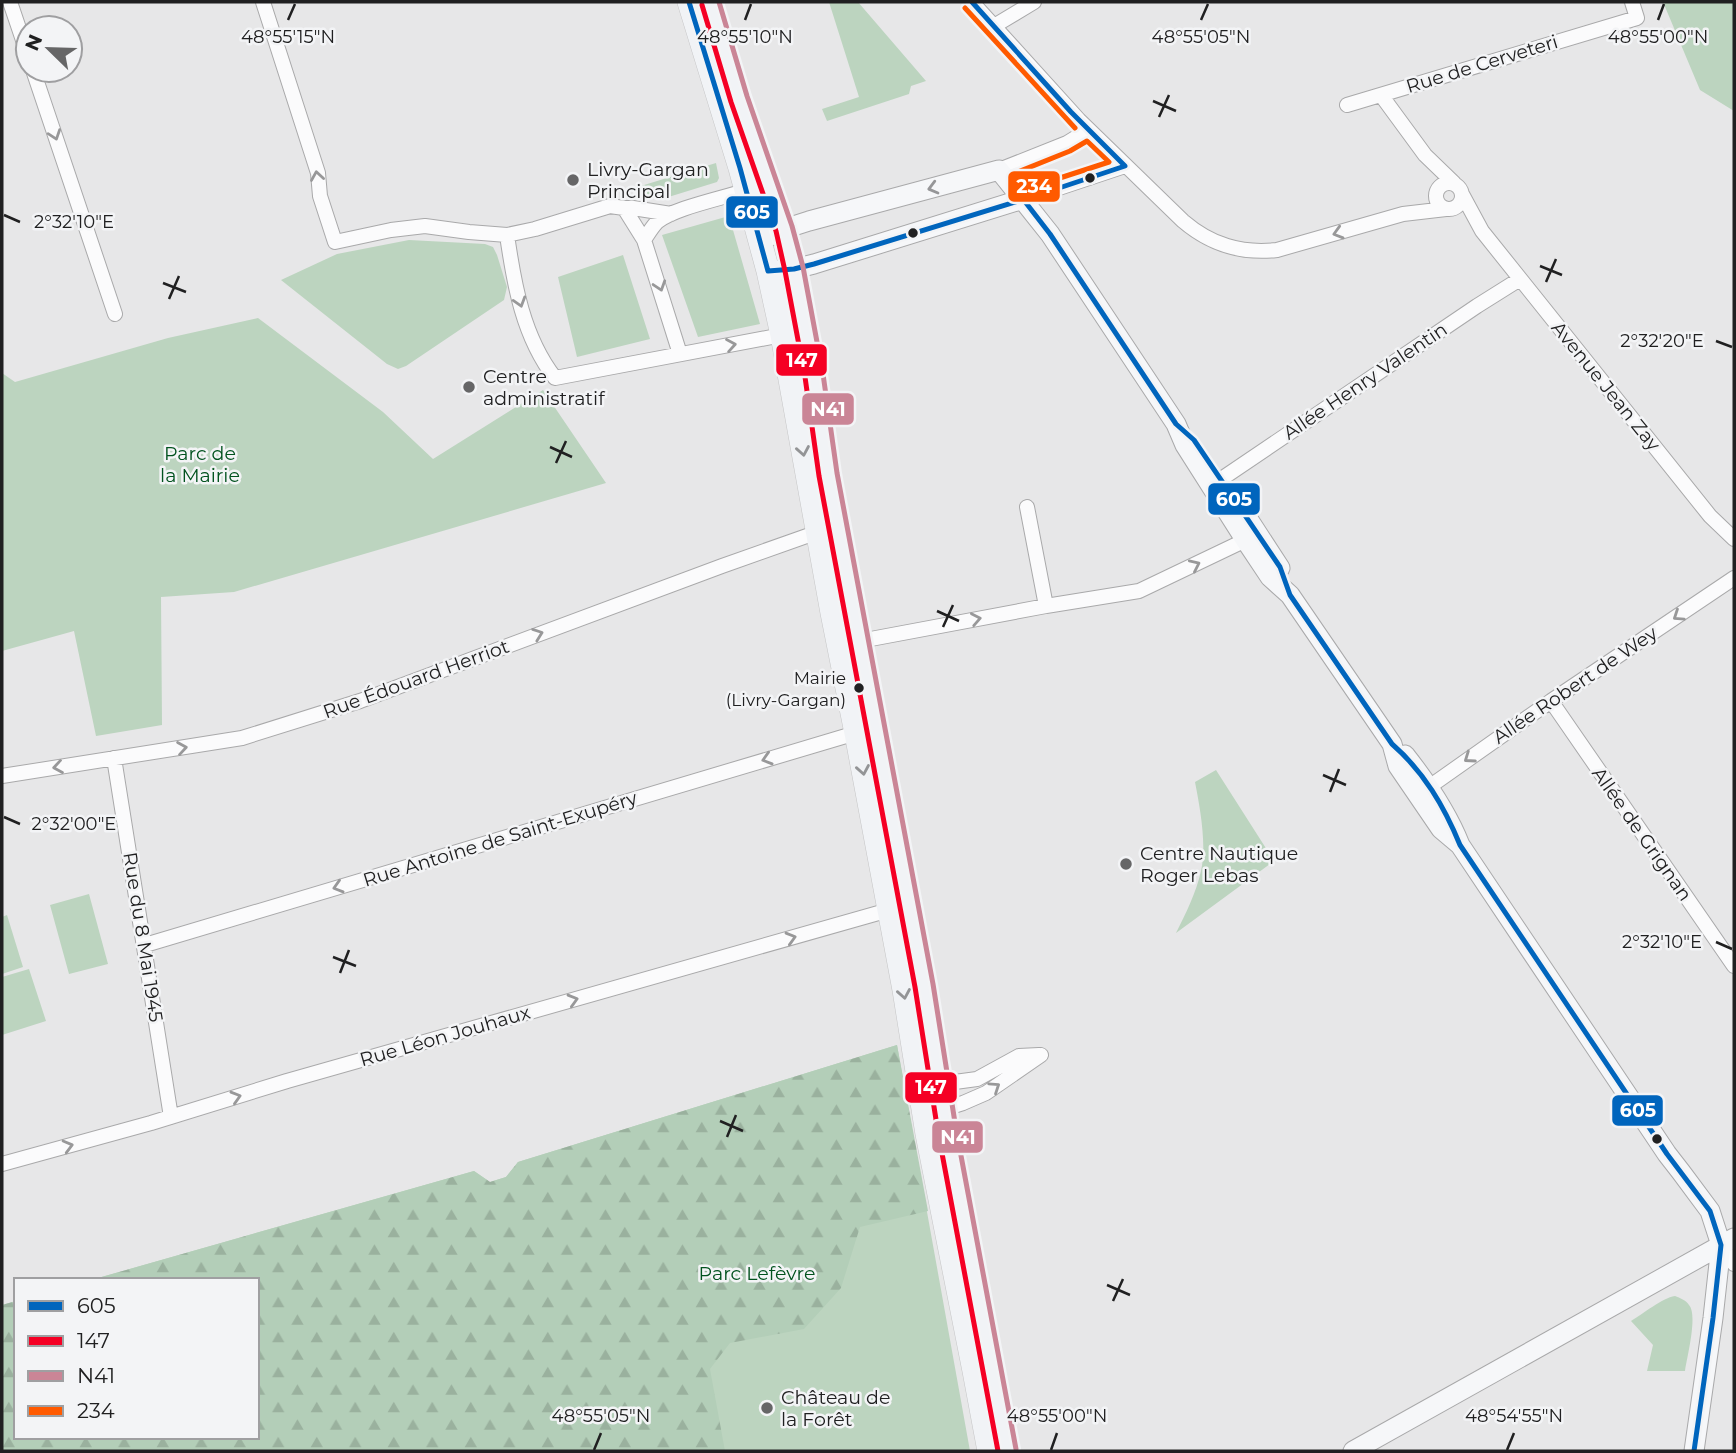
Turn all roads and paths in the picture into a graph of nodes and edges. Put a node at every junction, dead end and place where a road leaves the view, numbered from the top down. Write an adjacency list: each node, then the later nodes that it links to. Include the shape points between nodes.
1 (11, 2): 8 (street)
2 (264, 2): 27 (street, one-way to 2, via 425,226 335,242)
3 (689, 2): 18 (main road)
4 (710, 2): 25 (main road)
5 (972, 2): 9 (street)
6 (1034, 2): 9 (street)
7 (1632, 2): 11 (street, Rue de Cerveteri, via 1637,18)
8 (2, 8)
9 (994, 26): 13 (street)
10 (38, 84): 34 (street, one-way to 34)
11 (1381, 95): 12 (street); 14 (street, Rue de Cerveteri)
12 (1347, 105)
13 (1088, 130): 15 (street); 16 (street)
14 (1425, 155): 17 (street, Rue de Cerveteri); 19 (street, Rue de Cerveteri)
15 (1125, 166): 20 (street); 24 (street, one-way to 15, via 1277,250 1238,250 1194,230)
16 (999, 170): 20 (main road); 25 (main road, one-way to 25)
17 (1458, 188): 19 (street, via 1447,183); 22 (street, via 1462,201); 26 (street, Avenue Jean Zay)
18 (747, 190): 23 (street); 25 (street, via 765,200); 29 (main road)
19 (1437, 190): 22 (street, via 1440,206); 24 (street)
20 (1023, 199): 30 (main road); 37 (main road, via 1176,424 1194,440)
21 (624, 208): 23 (street); 27 (street, via 610,206); 28 (street)
22 (1450, 209): 24 (street); 26 (street, Avenue Jean Zay)
23 (671, 214): 28 (street, via 659,220)
24 (1403, 214)
25 (784, 229): 29 (main road); 30 (main road)
26 (1482, 231): 32 (street, Avenue Jean Zay)
27 (507, 234): 36 (street, one-way to 36, via 518,299 534,342 555,378)
28 (644, 240): 36 (street, one-way to 36)
29 (760, 241): 31 (main road)
30 (794, 269): 31 (main road); 33 (main road)
31 (768, 271): 35 (main road)
32 (1520, 279): 37 (street, Allée Henry Valentin); 41 (street, Avenue Jean Zay, via 1710,516)
33 (802, 312): 35 (street); 44 (main road)
34 (116, 314)
35 (782, 335): 36 (street, one-way to 35); 39 (main road, one-way to 39)
36 (680, 354)
37 (1216, 482): 40 (main road)
38 (1027, 507): 43 (street)
39 (818, 532): 46 (main road); 47 (street, Rue Édouard Herriot, one-way to 39, via 242,738 360,701)
40 (1251, 538): 43 (street, one-way to 40, via 1139,591); 49 (main road, via 1280,568 1290,595 1392,744 1406,755)
41 (1734, 538)
42 (1734, 578): 45 (street, Allée Robert de Wey, one-way to 45)
43 (1046, 606): 44 (street, one-way to 43)
44 (860, 641): 53 (main road)
45 (1551, 701): 49 (street, Allée Robert de Wey, one-way to 49); 52 (street, Allée de Grignan)
46 (856, 733): 50 (main road, one-way to 50); 51 (street, Rue Antoine de Saint-Exupéry, one-way to 51)
47 (114, 758): 48 (street, Rue Édouard Herriot, one-way to 48); 51 (street, Rue du 8 Mai 1945)
48 (2, 776)
49 (1423, 791): 57 (main road, via 1451,822 1460,845 1667,1154 1674,1177 1699,1217)
50 (889, 910): 55 (street, Rue Léon Jouhaux, one-way to 50); 59 (main road, one-way to 59)
51 (145, 945): 55 (street, Rue du 8 Mai 1945)
52 (1734, 966)
53 (940, 1084): 54 (main road); 54 (street, one-way to 53, via 986,1093 1041,1055 1019,1056 977,1079)
54 (944, 1109): 60 (main road)
55 (171, 1117): 56 (street, Rue Léon Jouhaux, one-way to 55)
56 (2, 1164)
57 (1728, 1241): 58 (street); 61 (main road); 62 (main road)
58 (1734, 1264)
59 (989, 1451)
60 (1007, 1451)
61 (1353, 1451)
62 (1695, 1451)

